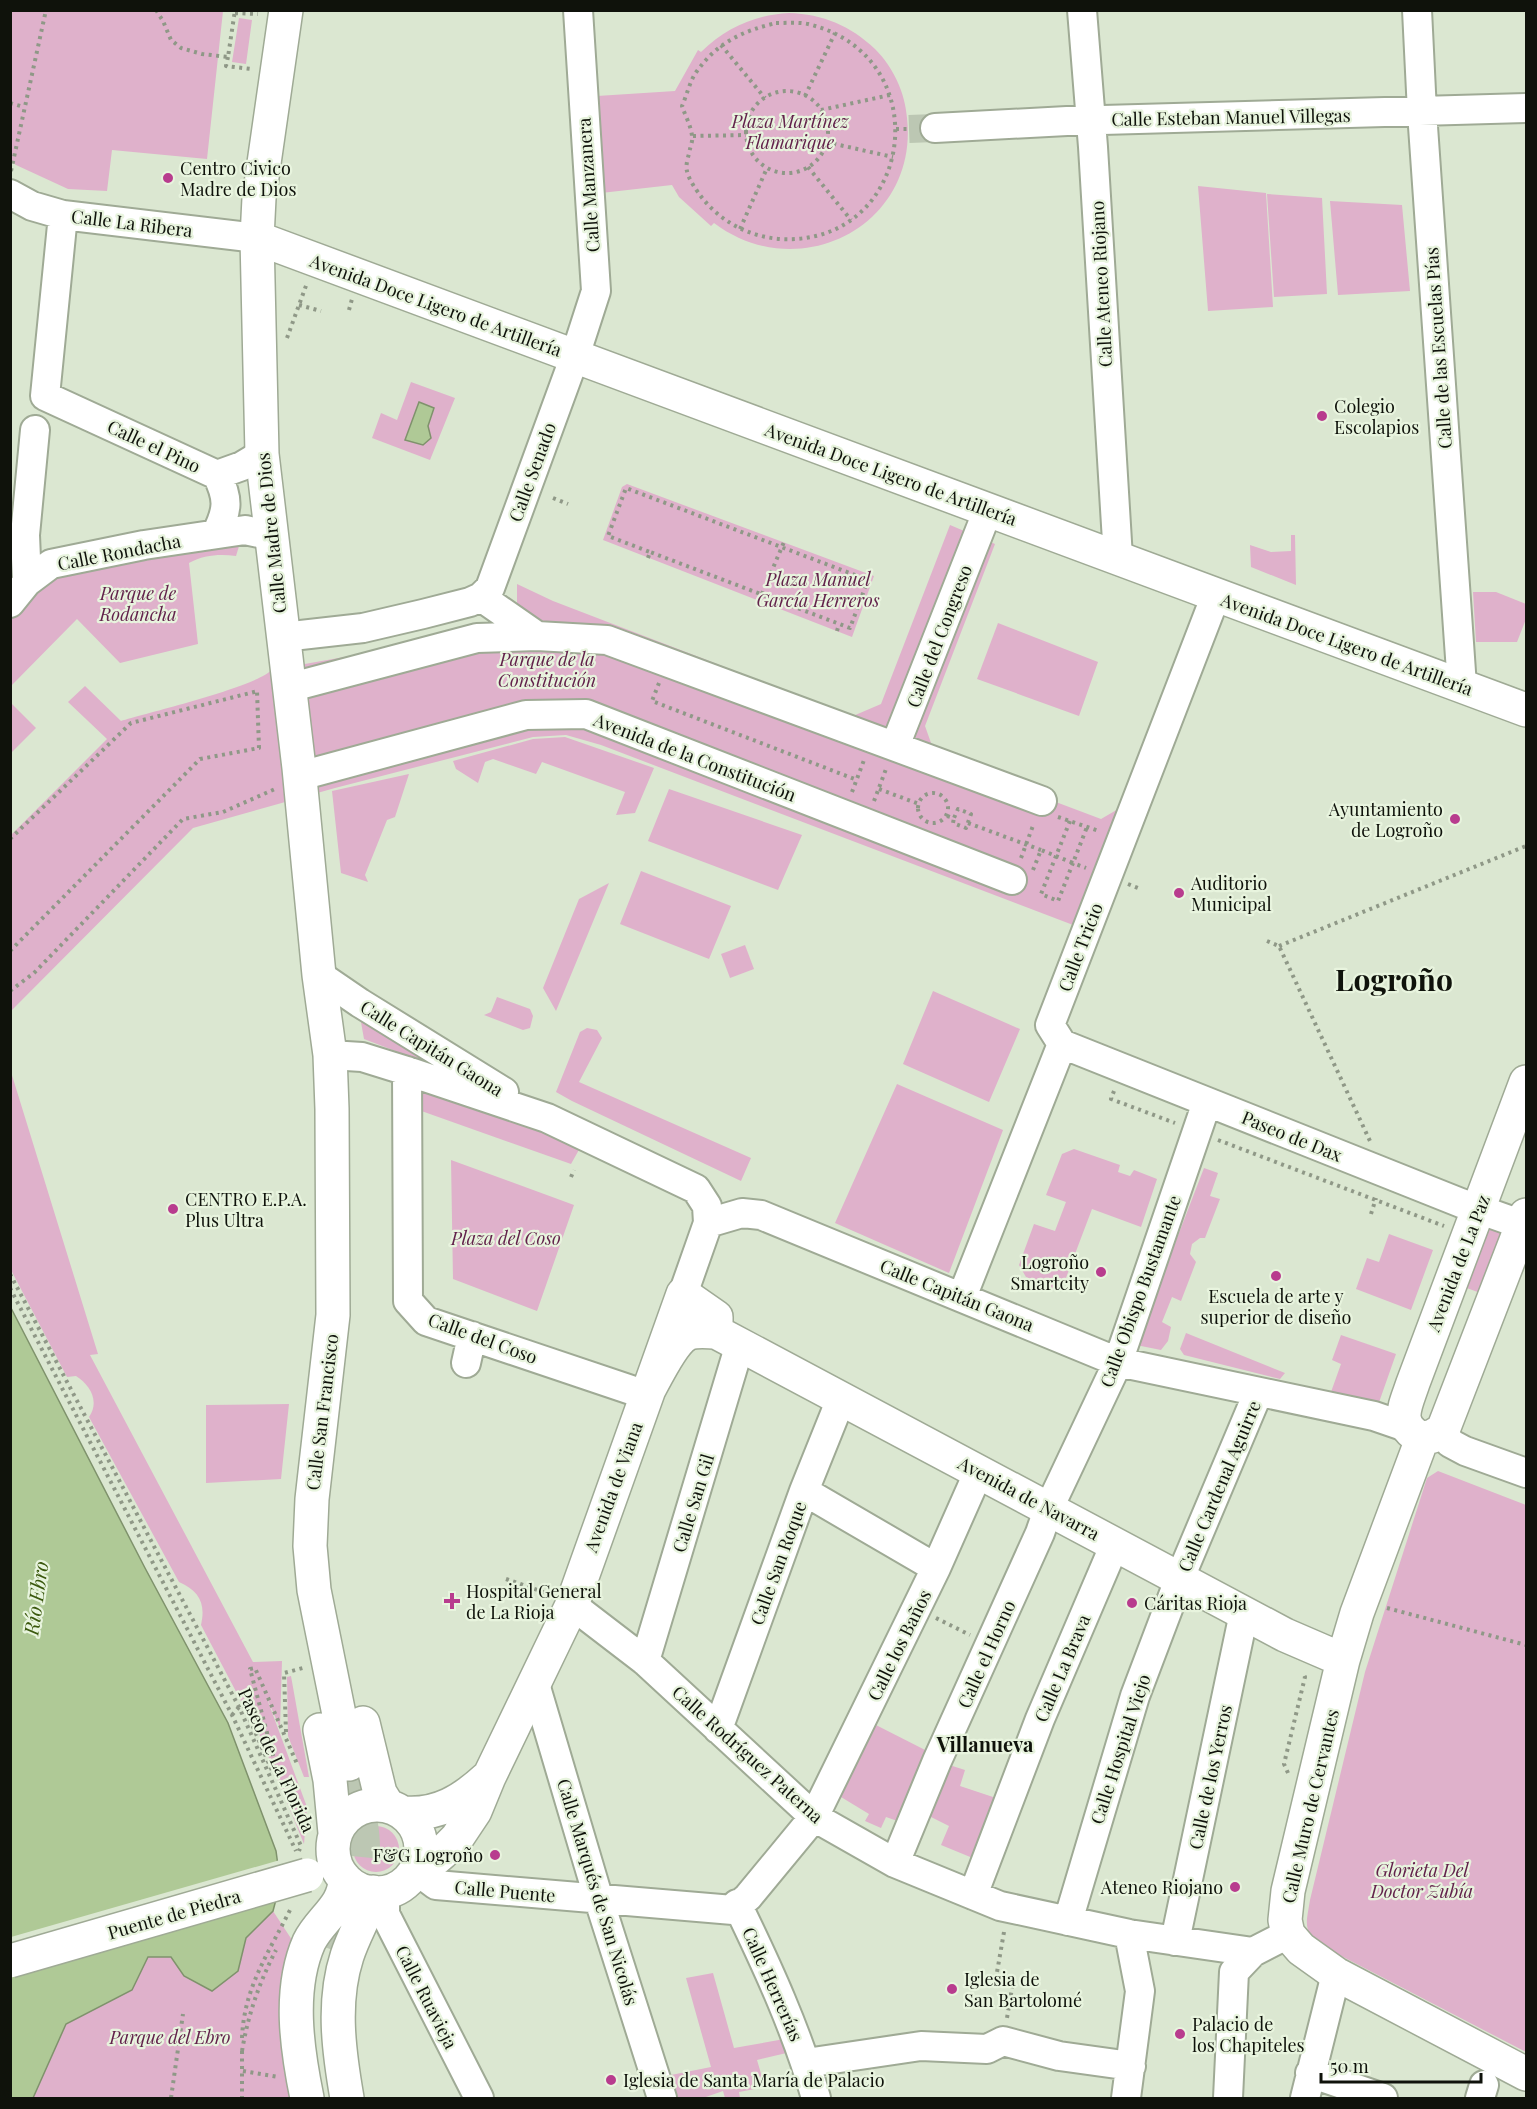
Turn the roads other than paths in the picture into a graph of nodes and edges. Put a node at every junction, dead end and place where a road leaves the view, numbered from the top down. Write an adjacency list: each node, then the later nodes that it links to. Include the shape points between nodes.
1 (286, 10): 11 (main road, Calle Madre de Dios, via 259,198)
2 (578, 10): 12 (street, Calle Manzanera, via 596,291)
3 (1082, 10): 7 (street, Calle Ateneo Riojano)
4 (1417, 10): 6 (street, Calle de las Escuelas Pías)
5 (1527, 108): 6 (street, Calle Esteban Manuel Villegas)
6 (1422, 112): 7 (street, Calle Esteban Manuel Villegas); 26 (street, Calle de las Escuelas Pías)
7 (1091, 120): 8 (street, Calle Esteban Manuel Villegas); 20 (street, Calle Ateneo Riojano)
8 (922, 128)
9 (10, 194): 10 (street, Calle La Ribera, via 32,206)
10 (63, 214): 11 (street, Calle La Ribera); 15 (street, Calle el Pino, via 45,396)
11 (257, 238): 12 (main road, Avenida Doce Ligero de Artillería); 14 (main road, Calle Madre de Dios)
12 (575, 356): 20 (main road, Avenida Doce Ligero de Artillería); 22 (street, Calle Senado)
13 (35, 430): 17 (street)
14 (262, 454): 15 (street, Calle el Pino); 19 (main road, Calle Madre de Dios)
15 (217, 475): 18 (street, via 227,500)
16 (982, 525): 29 (street, Calle del Congreso)
17 (18, 532): 21 (street)
18 (216, 534): 19 (street, Calle Rondacha, via 244,531); 21 (street, Calle Rondacha, via 51,564)
19 (273, 536): 25 (main road, Calle Madre de Dios)
20 (1118, 558): 23 (main road, Avenida Doce Ligero de Artillería)
21 (19, 592)
22 (486, 592): 24 (street); 25 (street, via 470,602 363,628)
23 (1216, 595): 26 (main road, Avenida Doce Ligero de Artillería); 34 (street, Calle Tricio, via 1050,1025)
24 (537, 636): 27 (street, via 477,638); 29 (street, via 607,640)
25 (283, 637): 27 (main road, Calle Madre de Dios)
26 (1462, 686): 28 (main road, Avenida Doce Ligero de Artillería)
27 (273, 689): 30 (main road, Calle Madre de Dios)
28 (1527, 710)
29 (895, 746): 31 (street)
30 (287, 777): 32 (street, Avenida de la Constitución, via 525,715 586,714); 33 (main road, Calle Madre de Dios)
31 (1044, 812)
32 (1012, 880)
33 (319, 975): 35 (main road, Calle Madre de Dios); 39 (street, Calle Capitán Gaona)
34 (1062, 1044): 38 (street, Paseo de Dax); 44 (street)
35 (330, 1055): 36 (street, Calle Capitán Gaona, via 362,1058); 47 (main road, Calle San Francisco, via 333,1315)
36 (406, 1071): 39 (street, Calle Capitán Gaona); 49 (street, Calle del Coso, via 408,1301 426,1321 469,1349)
37 (1527, 1082): 40 (main road, Avenida de La Paz)
38 (1207, 1102): 40 (street, Paseo de Dax); 46 (street, Calle Obispo Bustamante)
39 (547, 1118): 42 (street, Calle Capitán Gaona, via 696,1189 707,1206)
40 (1478, 1210): 41 (street, Paseo de Dax); 51 (main road, Avenida de La Paz, via 1403,1418)
41 (1525, 1220): 51 (main road, Avenida de La Paz)
42 (708, 1223): 43 (street, Avenida de Viana); 44 (street, Calle Capitán Gaona, via 742,1213 761,1215)
43 (683, 1294): 45 (main road, via 716,1317); 49 (main road, Avenida de Viana)
44 (962, 1297): 46 (street, Calle Capitán Gaona)
45 (728, 1338): 49 (main road, via 700,1331 687,1334 677,1342); 50 (main road, Avenida de Navarra); 62 (street, Calle San Gil)
46 (1118, 1362): 48 (street, Calle Capitán Gaona); 55 (street, Calle Obispo Bustamante)
47 (328, 1366): 65 (main road, Calle San Francisco, via 312,1500 310,1556 326,1656); 67 (main road, via 341,1409 331,1515 334,1568 348,1654 380,1792); 71 (main road, via 318,1381 297,1458 289,1557 306,1667 326,1758)
48 (1258, 1393): 51 (street, Calle Capitán Gaona, via 1374,1416); 58 (street, Calle Cardenal Aguirre)
49 (646, 1395): 59 (main road, Avenida de Viana)
50 (841, 1399): 52 (main road, Avenida de Navarra); 54 (street, Calle San Roque)
51 (1424, 1432): 53 (street); 61 (main road, Avenida de La Paz)
52 (979, 1471): 55 (main road, Avenida de Navarra); 57 (street, Calle los Baños)
53 (1527, 1473)
54 (804, 1491): 57 (street); 64 (street, Calle San Roque)
55 (1048, 1510): 56 (main road, Avenida de Navarra); 69 (street, Calle el Horno)
56 (1115, 1544): 58 (main road, Avenida de Navarra); 72 (street, Calle La Brava, via 1040,1719)
57 (936, 1568): 68 (street, Calle los Baños)
58 (1179, 1580): 60 (main road, Avenida de Navarra); 75 (street, Calle Hospital Viejo, via 1135,1696)
59 (561, 1594): 62 (street, Calle Rodríguez Paterna); 63 (main road, Avenida de Viana)
60 (1244, 1613): 61 (main road, Avenida de Navarra); 77 (street, Calle de los Yerros)
61 (1343, 1660): 78 (main road, Calle Muro de Cervantes, via 1288,1891 1285,1920)
62 (645, 1661): 64 (street, Calle Rodríguez Paterna)
63 (535, 1684): 66 (main road, Avenida de Viana); 73 (street, Calle Marqués de San Nicolás)
64 (718, 1729): 68 (street, Calle Rodríguez Paterna)
65 (350, 1764)
66 (489, 1777): 67 (main road, Avenida de Viana, via 445,1807 424,1813); 70 (main road, Avenida de Viana, via 457,1838 435,1859)
67 (396, 1810): 70 (main road, via 410,1819 419,1834 421,1852); 71 (main road, via 370,1805 354,1811 342,1822)
68 (814, 1817): 69 (street, Calle Rodríguez Paterna); 74 (street, Calle los Baños, via 748,1897)
69 (895, 1863): 72 (street, Calle Rodríguez Paterna)
70 (417, 1868): 71 (main road, via 402,1885); 73 (street, Calle Puente, via 436,1885)
71 (328, 1874): 79 (main road, Puente de Piedra); 82 (main road, Puente de Piedra, bridge); 88 (main road, via 344,1889 304,1954 296,2023); 90 (main road, via 347,1954 338,2031); 91 (street, Calle Ruavieja, via 385,1914)
72 (973, 1895): 75 (street, Calle Rodríguez Paterna, via 1008,1908)
73 (599, 1900): 74 (street, Calle Puente, via 733,1910); 92 (street, Calle Marqués de San Nicolás)
74 (737, 1904): 84 (street, Calle Herrerías, via 770,1972)
75 (1068, 1921): 76 (street, Calle Rodríguez Paterna)
76 (1129, 1934): 77 (street, Calle Rodríguez Paterna); 85 (street, via 1140,1991)
77 (1175, 1941): 81 (street, Calle Rodríguez Paterna)
78 (1295, 1942): 81 (street); 83 (main road)
79 (10, 1948)
80 (330, 1948): 89 (main road, via 323,1983 320,2036)
81 (1253, 1952): 95 (street, via 1234,1972)
82 (10, 1960)
83 (1336, 1974): 86 (main road); 87 (street)
84 (806, 2063): 85 (street, via 921,2046 987,2049 1003,2042 1059,2056); 93 (street, Calle Herrerías)
85 (1131, 2066): 94 (street)
86 (1527, 2074)
87 (1308, 2086): 96 (street)
88 (307, 2098)
89 (328, 2098)
90 (347, 2098)
91 (479, 2098)
92 (662, 2098)
93 (816, 2098)
94 (1126, 2098)
95 (1228, 2098)
96 (1383, 2098)

